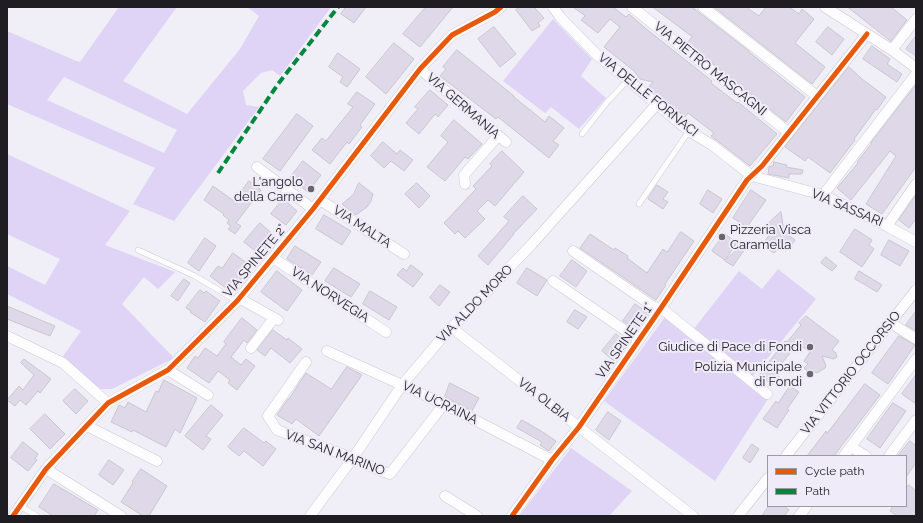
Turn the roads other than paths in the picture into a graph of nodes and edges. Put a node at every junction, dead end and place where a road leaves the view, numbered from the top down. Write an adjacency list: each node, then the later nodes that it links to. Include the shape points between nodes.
1 (501, 7): 11 (street, VIA SPINETE 2°, via 452,35)
2 (553, 7): 13 (street, VIA DELLE FORNACI, via 597,55)
3 (632, 7): 17 (street, VIA PIETRO MASCAGNI)
4 (703, 7): 14 (street)
5 (824, 7): 6 (street)
6 (841, 11): 8 (street)
7 (916, 19): 9 (street)
8 (867, 34): 9 (street); 14 (street, VIA SPINETE 1°)
9 (892, 50): 10 (street)
10 (916, 68)
11 (420, 69): 21 (street, VIA GERMANIA, via 502,139 464,175); 24 (street, VIA SPINETE 2°)
12 (916, 74): 23 (street)
13 (628, 80): 15 (street, VIA DELLE FORNACI); 18 (lane)
14 (817, 96): 17 (street, VIA SPINETE 1°)
15 (657, 104): 16 (street, VIA DELLE FORNACI); 38 (street, VIA ALDO MORO, via 532,244)
16 (689, 131): 20 (street, VIA DELLE FORNACI); 25 (lane)
17 (788, 132): 20 (street, VIA SPINETE 1°)
18 (582, 134)
19 (257, 167): 26 (street)
20 (752, 176): 23 (street, VIA SASSARI); 36 (street, VIA SPINETE 1°)
21 (465, 184)
22 (916, 184): 27 (street)
23 (823, 195): 27 (street, VIA SASSARI)
24 (320, 200): 26 (street, VIA SPINETE 2°); 31 (street, VIA MALTA)
25 (639, 204)
26 (313, 209): 32 (street, VIA SPINETE 2°)
27 (887, 226): 28 (street, VIA SASSARI)
28 (916, 242)
29 (138, 250): 35 (lane, via 195,276)
30 (573, 251): 36 (street, via 654,307)
31 (404, 254)
32 (273, 258): 35 (street, VIA SPINETE 2°); 39 (street, VIA NORVEGIA)
33 (553, 281): 42 (street)
34 (916, 290): 37 (street, VIA VITTORIO OCCORSIO)
35 (238, 300): 43 (street, via 276,319); 47 (street, VIA SPINETE 2°)
36 (661, 308): 42 (street, VIA SPINETE 1°); 49 (street)
37 (891, 323): 41 (street); 57 (street, VIA VITTORIO OCCORSIO)
38 (452, 328): 48 (street, VIA ALDO MORO); 55 (street, VIA OLBIA)
39 (386, 332)
40 (7, 336): 51 (street, via 63,363)
41 (916, 339)
42 (639, 340): 55 (street, VIA SPINETE 1°)
43 (250, 348)
44 (326, 351): 48 (street, VIA UCRAINA)
45 (916, 359): 56 (street)
46 (306, 362): 61 (street, VIA SAN MARINO, via 268,416 277,430)
47 (168, 370): 50 (street); 51 (street, VIA SPINETE 2°)
48 (402, 385): 52 (street, VIA UCRAINA); 61 (street, VIA ALDO MORO)
49 (767, 394)
50 (208, 395)
51 (108, 403): 54 (street, VIA SPINETE 2°)
52 (444, 404): 61 (street, VIA SAN MARINO, via 390,474); 62 (street, VIA UCRAINA)
53 (916, 420): 60 (street)
54 (87, 426): 63 (street); 64 (street, VIA SPINETE 2°)
55 (579, 427): 62 (street, VIA SPINETE 1°); 69 (street, VIA OLBIA)
56 (851, 447): 58 (street); 59 (street)
57 (787, 455)
58 (845, 455)
59 (864, 455)
60 (890, 455)
61 (353, 458): 73 (street, VIA ALDO MORO)
62 (552, 460): 75 (street, VIA SPINETE 1°)
63 (157, 462)
64 (46, 469): 67 (street, VIA SPINETE 2°); 72 (street)
65 (767, 479): 76 (street)
66 (445, 496): 74 (street)
67 (20, 506): 70 (street, VIA SPINETE 2°); 71 (lane)
68 (806, 507): 77 (street)
69 (690, 515)
70 (13, 516)
71 (37, 516)
72 (121, 516)
73 (310, 516)
74 (477, 516)
75 (512, 516)
76 (738, 516)
77 (799, 516)

